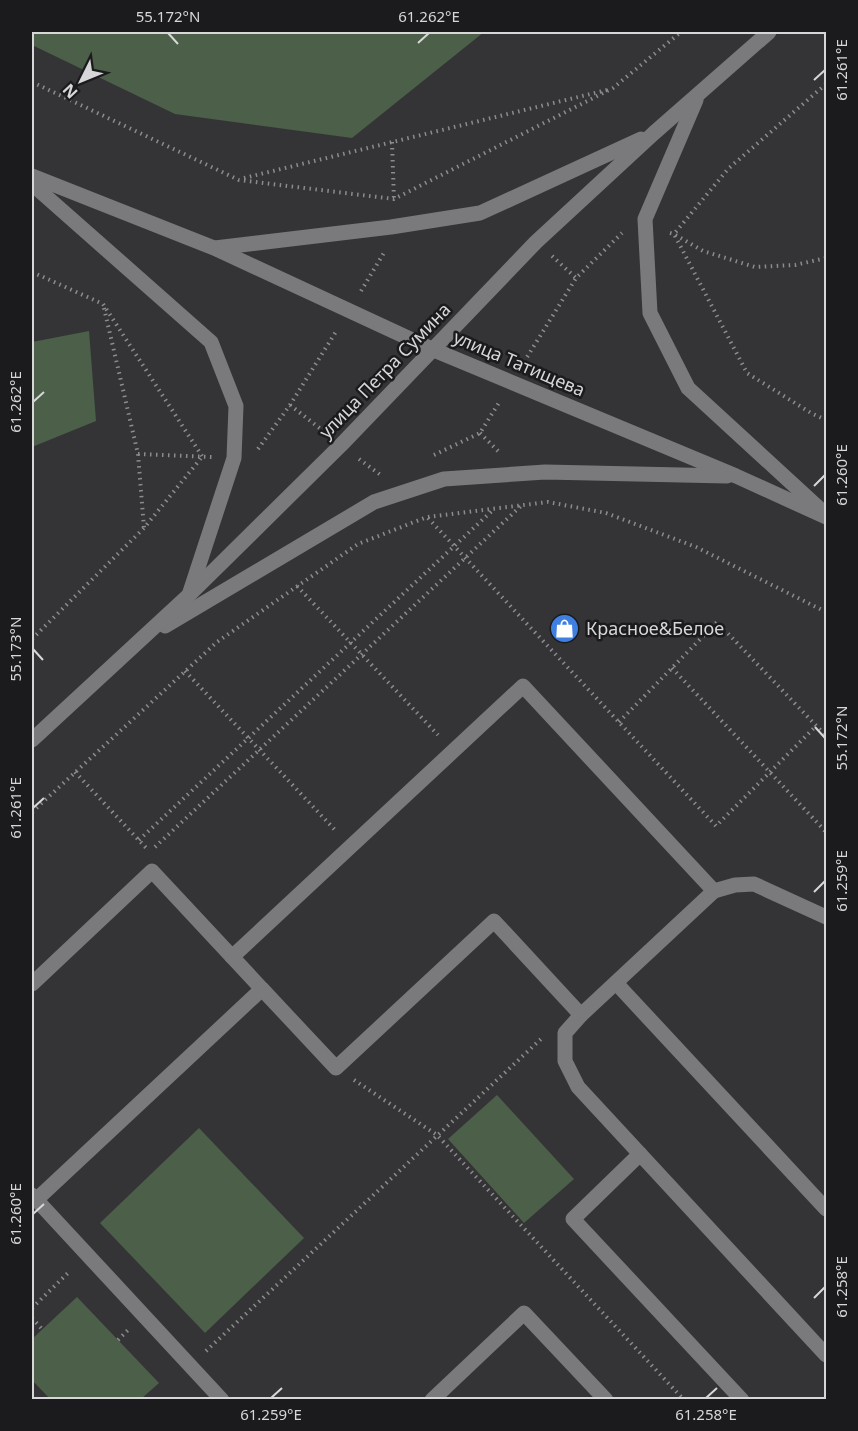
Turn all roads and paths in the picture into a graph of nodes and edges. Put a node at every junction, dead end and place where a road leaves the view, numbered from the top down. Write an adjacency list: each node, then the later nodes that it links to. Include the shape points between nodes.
1 (681, 32): 5 (path)
2 (769, 32): 6 (street, улица Петра Сумина)
3 (32, 82): 10 (path)
4 (826, 84): 15 (path, via 728,169)
5 (613, 88): 8 (path); 12 (path)
6 (698, 96): 7 (street, улица Петра Сумина); 14 (street, via 645,219)
7 (654, 133): 13 (street, via 480,213); 16 (street, улица Петра Сумина)
8 (392, 142): 10 (path); 12 (path)
9 (32, 176): 17 (street, улица Татищева)
10 (239, 180): 12 (path)
11 (32, 184): 30 (street, via 210,342 236,406)
12 (394, 199): 13 (path)
13 (391, 227): 17 (street); 22 (path, via 387,248)
14 (645, 230): 15 (path); 20 (path, via 627,228); 36 (street, via 650,313 688,388)
15 (674, 234): 18 (path, via 703,251 755,267 795,265); 26 (path, via 747,373)
16 (536, 243): 20 (path); 23 (street, улица Петра Сумина)
17 (214, 248): 22 (street, улица Татищева)
18 (826, 258)
19 (32, 272): 21 (path)
20 (576, 278): 24 (path)
21 (103, 304): 28 (path); 29 (path)
22 (349, 310): 23 (street, улица Татищева); 25 (path)
23 (434, 350): 24 (street, улица Татищева); 27 (street, улица Петра Сумина)
24 (512, 382): 31 (path, via 480,434); 32 (street, улица Татищева)
25 (290, 405): 27 (path); 30 (path, via 251,461)
26 (826, 420)
27 (341, 445): 33 (path); 42 (street, улица Петра Сумина)
28 (138, 454): 29 (path); 38 (path)
29 (202, 457): 30 (path); 38 (path)
30 (234, 458): 42 (street)
31 (427, 459)
32 (736, 476): 36 (street, улица Татищева); 46 (street, via 545,472 444,479 374,502)
33 (385, 478)
34 (522, 505): 35 (path); 40 (path); 43 (path, via 548,502 606,513 696,547)
35 (494, 508): 37 (path); 39 (path)
36 (826, 516)
37 (428, 517): 39 (path); 41 (path, via 358,544)
38 (144, 528): 44 (path)
39 (454, 546): 40 (path); 45 (path)
40 (465, 558): 47 (path); 50 (path)
41 (297, 586): 45 (path); 49 (path, via 217,642)
42 (189, 595): 46 (street, улица Петра Сумина)
43 (826, 612)
44 (32, 639)
45 (351, 642): 47 (path); 53 (path)
46 (137, 643): 54 (street, улица Петра Сумина)
47 (362, 654): 55 (path); 56 (path)
48 (672, 669): 50 (path); 51 (path, via 717,622); 57 (path)
49 (185, 671): 53 (path); 58 (path)
50 (619, 722): 57 (path, via 716,826)
51 (816, 726): 52 (path); 57 (path)
52 (826, 736)
53 (249, 738): 55 (path); 60 (path)
54 (32, 740)
55 (260, 749): 61 (path); 62 (path)
56 (453, 751): 61 (street); 63 (street, via 523,686)
57 (770, 772): 59 (path)
58 (32, 812)
59 (826, 832)
60 (139, 840)
61 (350, 847): 65 (street)
62 (150, 852)
63 (714, 891): 64 (street, via 754,884); 66 (street)
64 (826, 917)
65 (232, 957): 67 (street, via 152,871); 68 (street)
66 (616, 983): 69 (street); 74 (street)
67 (32, 984)
68 (262, 989): 70 (street); 73 (street)
69 (578, 1011): 70 (street, via 494,921); 71 (path); 72 (street, via 565,1033 565,1061 578,1088)
70 (336, 1068): 71 (path)
71 (436, 1135): 82 (path); 86 (path)
72 (640, 1154): 81 (street); 87 (street, via 573,1219)
73 (34, 1197): 82 (street)
74 (826, 1209)
75 (74, 1268): 76 (path)
76 (32, 1308)
77 (32, 1318): 79 (path)
78 (131, 1328): 80 (path)
79 (42, 1329)
80 (118, 1340)
81 (826, 1355)
82 (191, 1365): 83 (street)
83 (222, 1400)
84 (432, 1400): 85 (street, via 524,1313)
85 (606, 1400)
86 (684, 1400)
87 (742, 1400)

